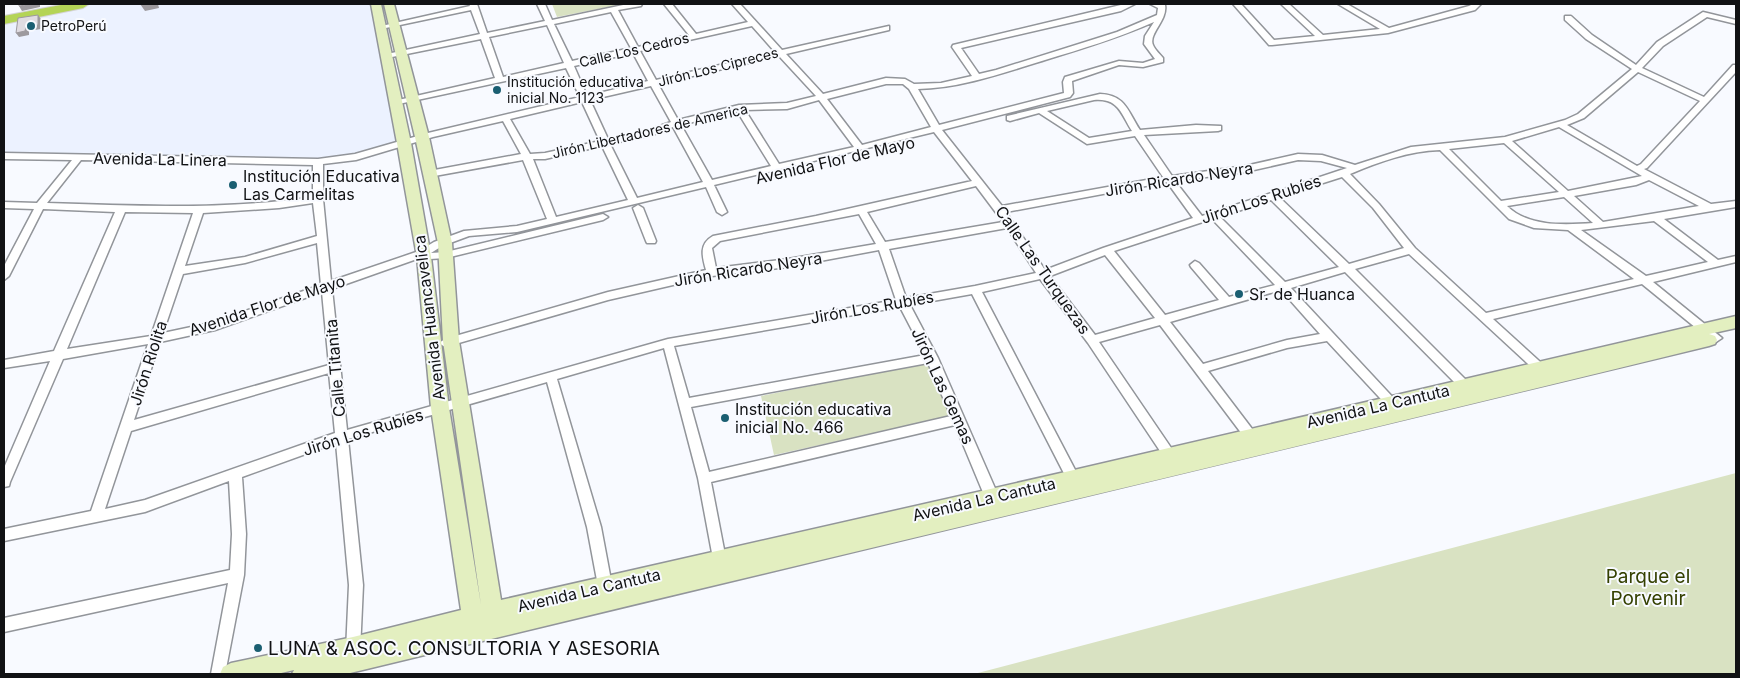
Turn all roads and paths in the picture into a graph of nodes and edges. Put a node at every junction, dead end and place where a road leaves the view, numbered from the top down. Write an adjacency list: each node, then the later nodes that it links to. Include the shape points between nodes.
1 (83, 4): 18 (highway)
2 (376, 4): 22 (main road, Avenida Huancavelica)
3 (389, 4): 22 (main road, Avenida Huancavelica)
4 (541, 4): 19 (street)
5 (638, 4): 15 (street)
6 (668, 4): 26 (street)
7 (736, 4): 21 (street)
8 (1131, 4): 34 (street, via 956,47)
9 (1154, 4): 16 (street, via 1162,8)
10 (1237, 4): 27 (street, via 1272,43)
11 (1285, 4): 27 (street)
12 (1342, 4): 24 (street)
13 (1477, 4): 24 (street)
14 (474, 6): 22 (street); 25 (street)
15 (613, 9): 19 (street); 28 (street)
16 (1162, 15): 34 (street, via 1120,34); 48 (street, Avenida Flor de Mayo, via 1148,36 1148,43 1160,60 1143,65 1119,63 1068,78 1067,96)
17 (1568, 18): 33 (street, via 1589,37)
18 (4, 20)
19 (549, 22): 25 (street); 31 (street)
20 (1736, 22): 33 (street, Jirón Los Rubíes, via 1706,14 1660,44)
21 (754, 23): 26 (street, Calle Los Cedros); 29 (street)
22 (387, 26): 30 (main road, Avenida Huancavelica)
23 (886, 28): 29 (street, Jirón Los Cipreces)
24 (1388, 31): 27 (street)
25 (484, 36): 30 (street); 35 (street)
26 (694, 36): 28 (street, Calle Los Cedros)
27 (1320, 38)
28 (635, 50): 31 (street, Calle Los Cedros); 36 (street)
29 (780, 52): 36 (street, Jirón Los Cipreces); 38 (street)
30 (394, 54): 41 (main road, Avenida Huancavelica)
31 (569, 65): 35 (street, Calle Los Cedros); 39 (street)
32 (1736, 67): 40 (street)
33 (1637, 70): 40 (street); 46 (street, Jirón Los Rubíes, via 1581,116)
34 (976, 77): 37 (street, via 941,86)
35 (500, 80): 41 (street, Calle Los Cedros)
36 (653, 83): 39 (street, Jirón Los Cipreces); 45 (street)
37 (912, 87): 38 (street, Jirón Libertadores de America, via 900,81 886,81); 48 (street, Calle Las Turquezas)
38 (822, 98): 42 (street, Jirón Libertadores de America, via 787,106); 54 (street)
39 (585, 99): 44 (street, Jirón Los Cipreces); 53 (street)
40 (1704, 100): 62 (street, via 1644,166)
41 (404, 102): 50 (main road, Avenida Huancavelica); 52 (main road, Avenida Huancavelica)
42 (739, 108): 45 (street, Jirón Libertadores de America); 60 (street)
43 (1041, 111): 48 (street, Avenida Flor de Mayo); 49 (street, via 1087,141); 49 (street, Avenida Flor de Mayo, via 1083,99 1108,97 1118,101)
44 (505, 117): 50 (street, Jirón Los Cipreces); 58 (street)
45 (676, 123): 53 (street, Jirón Libertadores de America, via 658,131); 68 (street)
46 (1561, 124): 51 (street, Jirón Los Rubíes); 62 (street)
47 (1218, 128): 49 (street)
48 (938, 132): 54 (street, Avenida Flor de Mayo); 67 (street, Calle Las Turquezas); 68 (street, Avenida Flor de Mayo)
49 (1138, 133): 66 (street, Avenida Flor de Mayo)
50 (422, 137): 52 (street, Jirón Los Cipreces); 64 (main road, Avenida Huancavelica)
51 (1506, 140): 55 (street, Jirón Los Rubíes); 69 (street)
52 (404, 143): 59 (street, Avenida La Linera, via 356,157); 96 (main road, Avenida Huancavelica)
53 (605, 143): 58 (street, Jirón Libertadores de America); 75 (street)
54 (860, 148): 60 (street, Avenida Flor de Mayo)
55 (1443, 148): 61 (street, Jirón Los Rubíes, via 1411,150); 72 (street)
56 (4, 156): 57 (street, Avenida La Linera)
57 (79, 157): 59 (street, Avenida La Linera); 76 (street)
58 (527, 157): 64 (street, Jirón Libertadores de America); 86 (street)
59 (318, 162): 71 (street, Calle Titanita)
60 (776, 167): 68 (street, Avenida Flor de Mayo)
61 (1356, 168): 63 (street, Jirón Los Rubíes); 66 (street, Jirón Ricardo Neyra, via 1304,156 1245,169)
62 (1636, 169): 65 (street)
63 (1344, 173): 70 (street, Jirón Los Rubíes); 95 (street)
64 (429, 174): 93 (main road, Avenida Huancavelica)
65 (1650, 177): 69 (street); 77 (street)
66 (1169, 179): 79 (street, Jirón Ricardo Neyra); 85 (street, Avenida Flor de Mayo)
67 (980, 182): 79 (street, Calle Las Turquezas); 81 (street)
68 (710, 187): 75 (street, Avenida Flor de Mayo); 82 (street)
69 (1566, 193): 72 (street); 88 (street)
70 (1272, 196): 83 (street, Jirón Los Rubíes); 100 (street)
71 (318, 199): 80 (street, via 282,206); 90 (street, Calle Titanita)
72 (1500, 204): 89 (street, via 1522,222)
73 (1736, 204): 77 (street)
74 (4, 205): 76 (street)
75 (636, 205): 86 (street, Avenida Flor de Mayo); 91 (street); 93 (street, Avenida Flor de Mayo)
76 (40, 206): 78 (street); 103 (street)
77 (1708, 207): 84 (street)
78 (121, 210): 80 (street); 122 (street)
79 (1000, 210): 87 (street, Calle Las Turquezas)
80 (199, 211): 101 (street, Jirón Riolita)
81 (862, 211): 92 (street, Jirón Las Gemas); 102 (street, via 717,238 707,247)
82 (722, 212)
83 (1214, 215): 85 (street, Jirón Los Rubíes); 107 (street)
84 (1656, 218): 88 (street); 98 (street)
85 (1199, 219): 94 (street, Jirón Los Rubíes)
86 (552, 220): 93 (street, Avenida Flor de Mayo, via 517,229 468,234)
87 (1010, 224): 92 (street, Jirón Ricardo Neyra); 104 (street, Calle Las Turquezas)
88 (1600, 224): 89 (street)
89 (1570, 227): 105 (street)
90 (322, 238): 101 (street, via 244,260); 106 (street, Calle Titanita)
91 (651, 241)
92 (883, 246): 102 (street, Jirón Ricardo Neyra, via 788,263); 109 (street, Jirón Las Gemas)
93 (445, 249): 96 (street, Avenida Flor de Mayo); 119 (main road, Avenida Huancavelica)
94 (1107, 250): 104 (street, Jirón Los Rubíes); 112 (street)
95 (1411, 250): 100 (street); 111 (street)
96 (419, 256): 106 (street, Avenida Flor de Mayo); 121 (main road, Avenida Huancavelica)
97 (1736, 259): 98 (street)
98 (1716, 263): 105 (street)
99 (1194, 265): 110 (street)
100 (1347, 268): 107 (street); 129 (street)
101 (180, 271): 117 (street, Jirón Riolita)
102 (712, 272): 119 (street, Jirón Ricardo Neyra, via 608,296)
103 (4, 276)
104 (1043, 276): 108 (street, Jirón Los Rubíes); 118 (street, Calle Las Turquezas)
105 (1642, 280): 111 (street); 115 (street)
106 (328, 285): 117 (street, Avenida Flor de Mayo, via 211,327); 125 (street, Calle Titanita)
107 (1283, 286): 110 (street); 116 (street)
108 (975, 290): 109 (street, Jirón Los Rubíes); 142 (street)
109 (902, 302): 120 (street, Jirón Los Rubíes); 123 (street, Jirón Las Gemas)
110 (1227, 302): 112 (street)
111 (1485, 317): 127 (street)
112 (1163, 320): 118 (street); 126 (street)
113 (1736, 322): 115 (main road, Avenida La Cantuta)
114 (1736, 333): 115 (main road, Avenida La Cantuta)
115 (1711, 334): 127 (main road, Avenida La Cantuta)
116 (1329, 336): 126 (street, via 1287,344); 133 (street)
117 (156, 339): 122 (street, Avenida Flor de Mayo); 135 (street, Jirón Riolita)
118 (1092, 340): 138 (street, Calle Las Turquezas)
119 (451, 341): 121 (street, Jirón Ricardo Neyra); 130 (main road, Avenida Huancavelica)
120 (668, 343): 128 (street, Jirón Los Rubíes); 131 (street)
121 (432, 348): 132 (main road, Avenida Huancavelica)
122 (57, 355): 124 (street, Avenida Flor de Mayo); 141 (street)
123 (932, 358): 131 (street); 134 (street, Jirón Las Gemas)
124 (4, 364)
125 (335, 367): 135 (street); 136 (street, Calle Titanita)
126 (1201, 369): 137 (street)
127 (1546, 374): 129 (main road, Avenida La Cantuta)
128 (551, 377): 130 (street, Jirón Los Rubíes); 148 (street, via 594,527)
129 (1471, 392): 133 (main road, Avenida La Cantuta)
130 (459, 402): 132 (street, Jirón Los Rubíes); 149 (main road, Avenida Huancavelica)
131 (684, 404): 140 (street)
132 (440, 408): 136 (street, Jirón Los Rubíes); 151 (main road, Avenida Huancavelica)
133 (1397, 409): 137 (main road, Avenida La Cantuta)
134 (959, 419): 140 (street); 143 (street, Jirón Las Gemas)
135 (127, 427): 144 (street, Jirón Riolita)
136 (342, 436): 139 (street, Jirón Los Rubíes); 152 (street, Calle Titanita, via 356,585)
137 (1255, 442): 138 (main road, Avenida La Cantuta)
138 (1174, 461): 142 (main road, Avenida La Cantuta)
139 (235, 474): 144 (street, Jirón Los Rubíes, via 145,506); 147 (street, via 240,534)
140 (704, 478): 146 (street)
141 (4, 482)
142 (1077, 485): 143 (main road, Avenida La Cantuta)
143 (994, 503): 146 (main road, Avenida La Cantuta)
144 (96, 516): 145 (street, Jirón Los Rubíes)
145 (4, 535)
146 (720, 568): 148 (main road, Avenida La Cantuta)
147 (237, 575): 150 (street); 153 (street)
148 (606, 594): 149 (main road, Avenida La Cantuta)
149 (494, 619): 151 (main road, Avenida La Cantuta)
150 (4, 625)
151 (474, 625): 152 (main road, Avenida La Cantuta)
152 (352, 655): 154 (main road, Avenida La Cantuta); 155 (main road, Avenida La Cantuta)
153 (218, 674)
154 (230, 674)
155 (303, 674)

